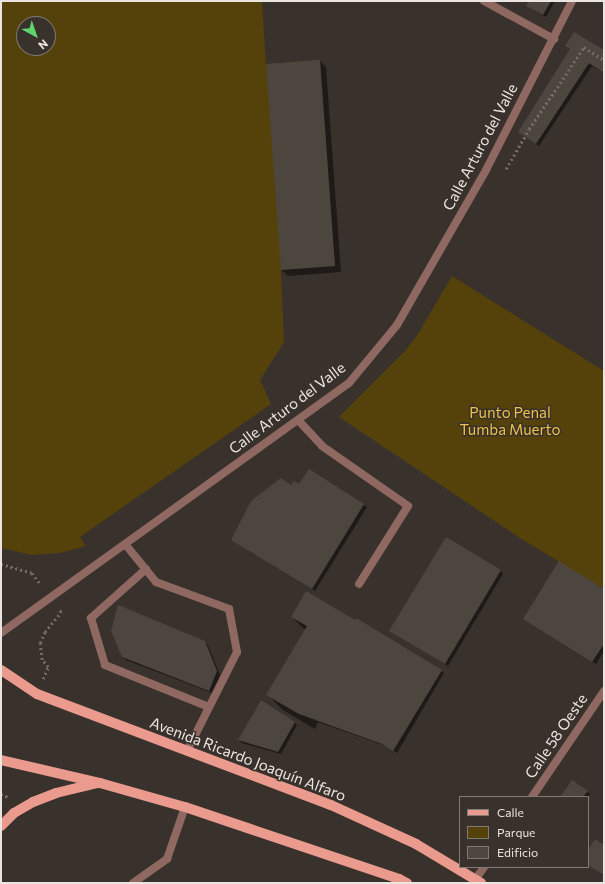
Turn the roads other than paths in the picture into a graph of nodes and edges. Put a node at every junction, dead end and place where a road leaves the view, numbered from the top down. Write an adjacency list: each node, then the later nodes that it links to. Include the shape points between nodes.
1 (484, 1): 3 (lane)
2 (572, 1): 3 (lane, Calle Arturo del Valle)
3 (554, 39): 4 (lane, Calle Arturo del Valle, via 486,170 397,325 348,383)
4 (298, 420): 5 (lane, Calle Arturo del Valle); 7 (lane, via 322,446 408,506)
5 (126, 544): 6 (lane); 8 (lane, Calle Arturo del Valle)
6 (146, 569): 11 (lane, via 156,582 228,609 237,652); 11 (lane, via 91,618 105,665)
7 (359, 584)
8 (1, 633)
9 (1, 670): 12 (main road, Avenida Ricardo Joaquín Alfaro, via 37,694)
10 (604, 691): 15 (lane, Calle 58 Oeste)
11 (209, 707): 12 (lane)
12 (187, 751): 19 (main road, Avenida Ricardo Joaquín Alfaro, via 331,805 416,844)
13 (1, 760): 14 (main road)
14 (100, 783): 16 (main road); 17 (main road, via 56,793 33,802 14,813)
15 (533, 796)
16 (185, 807): 20 (lane, via 167,859); 21 (main road)
17 (1, 826)
18 (484, 868): 19 (lane)
19 (478, 881)
20 (133, 883)
21 (407, 883)

